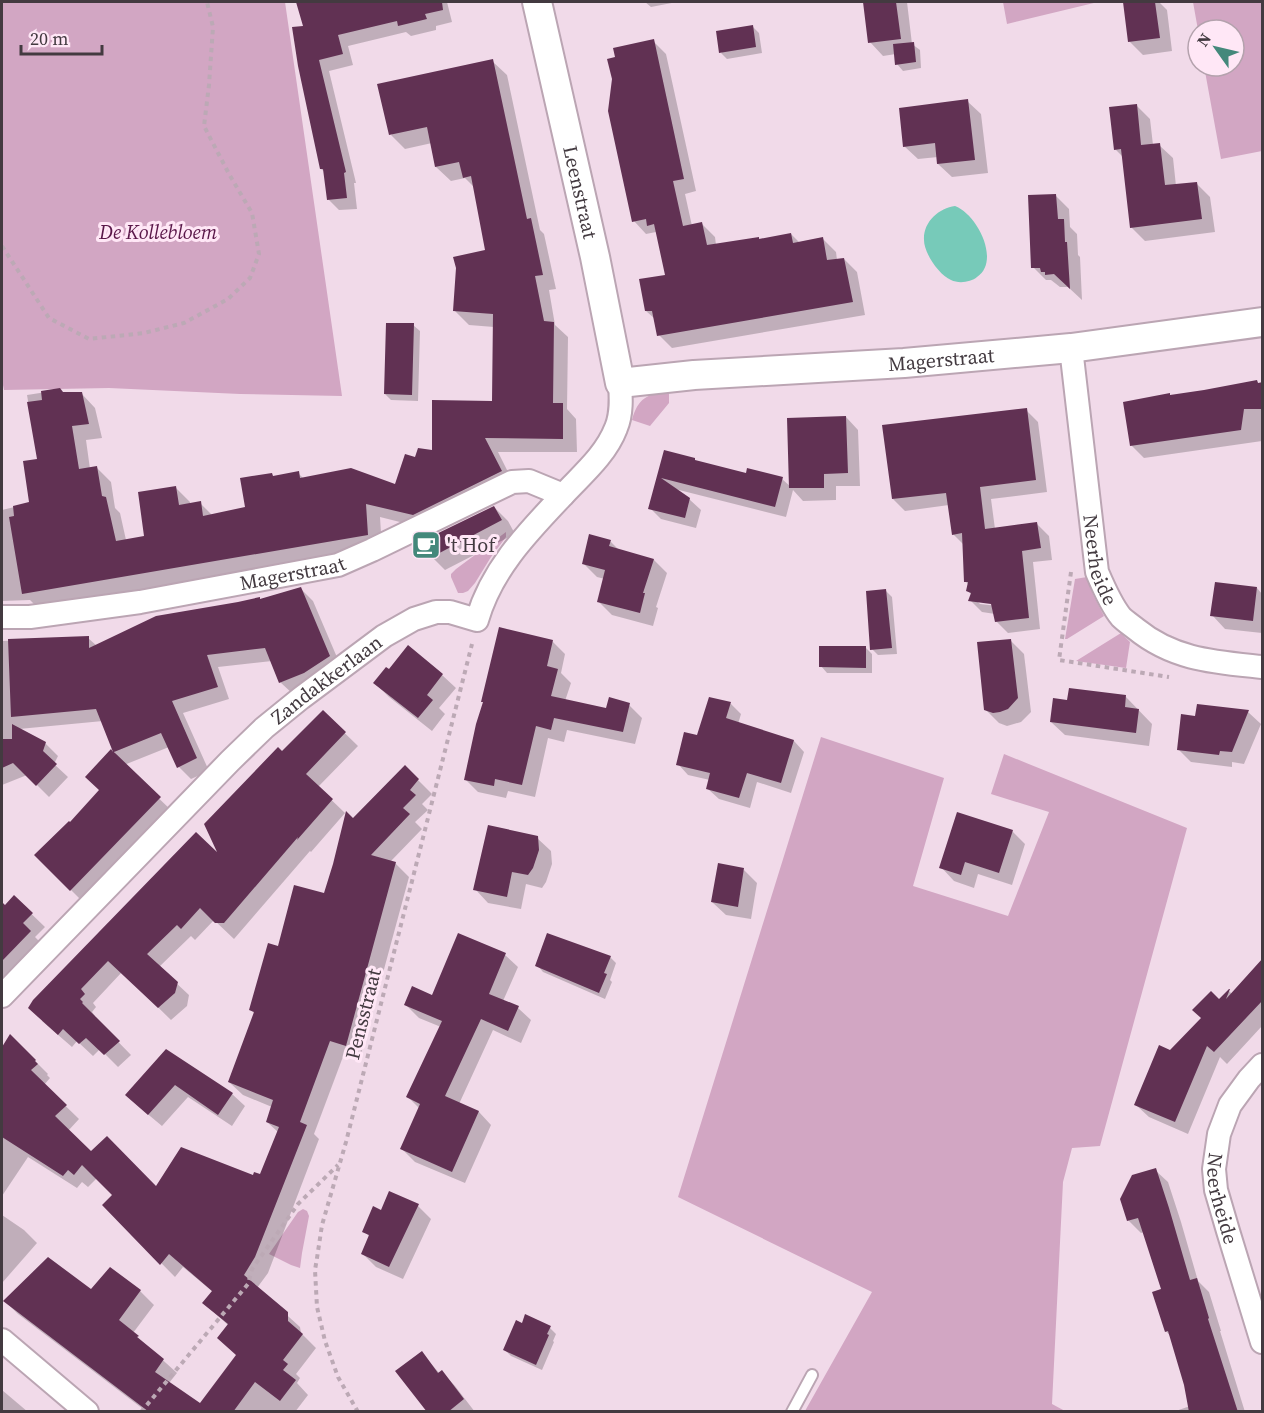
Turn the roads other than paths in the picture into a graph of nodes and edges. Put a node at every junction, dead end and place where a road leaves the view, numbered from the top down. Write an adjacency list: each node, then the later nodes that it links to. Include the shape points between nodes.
1 (537, 2): 4 (street, Leenstraat)
2 (1263, 322): 3 (street, Magerstraat)
3 (1071, 348): 4 (street, Magerstraat); 7 (street, Neerheide, via 1097,572 1122,617 1162,647 1184,655)
4 (620, 382): 5 (street, via 617,427 602,453)
5 (563, 495): 6 (street, Magerstraat, via 529,481 512,482 338,565 140,602); 8 (street, Zandakkerlaan, via 504,562 489,586 477,620 450,612 414,619 384,636 301,698 230,760)
6 (2, 617)
7 (1263, 667)
8 (2, 996)
9 (1263, 1065): 11 (street, Neerheide, via 1230,1105 1219,1134 1214,1169 1216,1190)
10 (2, 1340): 13 (street)
11 (1263, 1342)
12 (812, 1375): 14 (lane)
13 (87, 1412)
14 (792, 1412)

